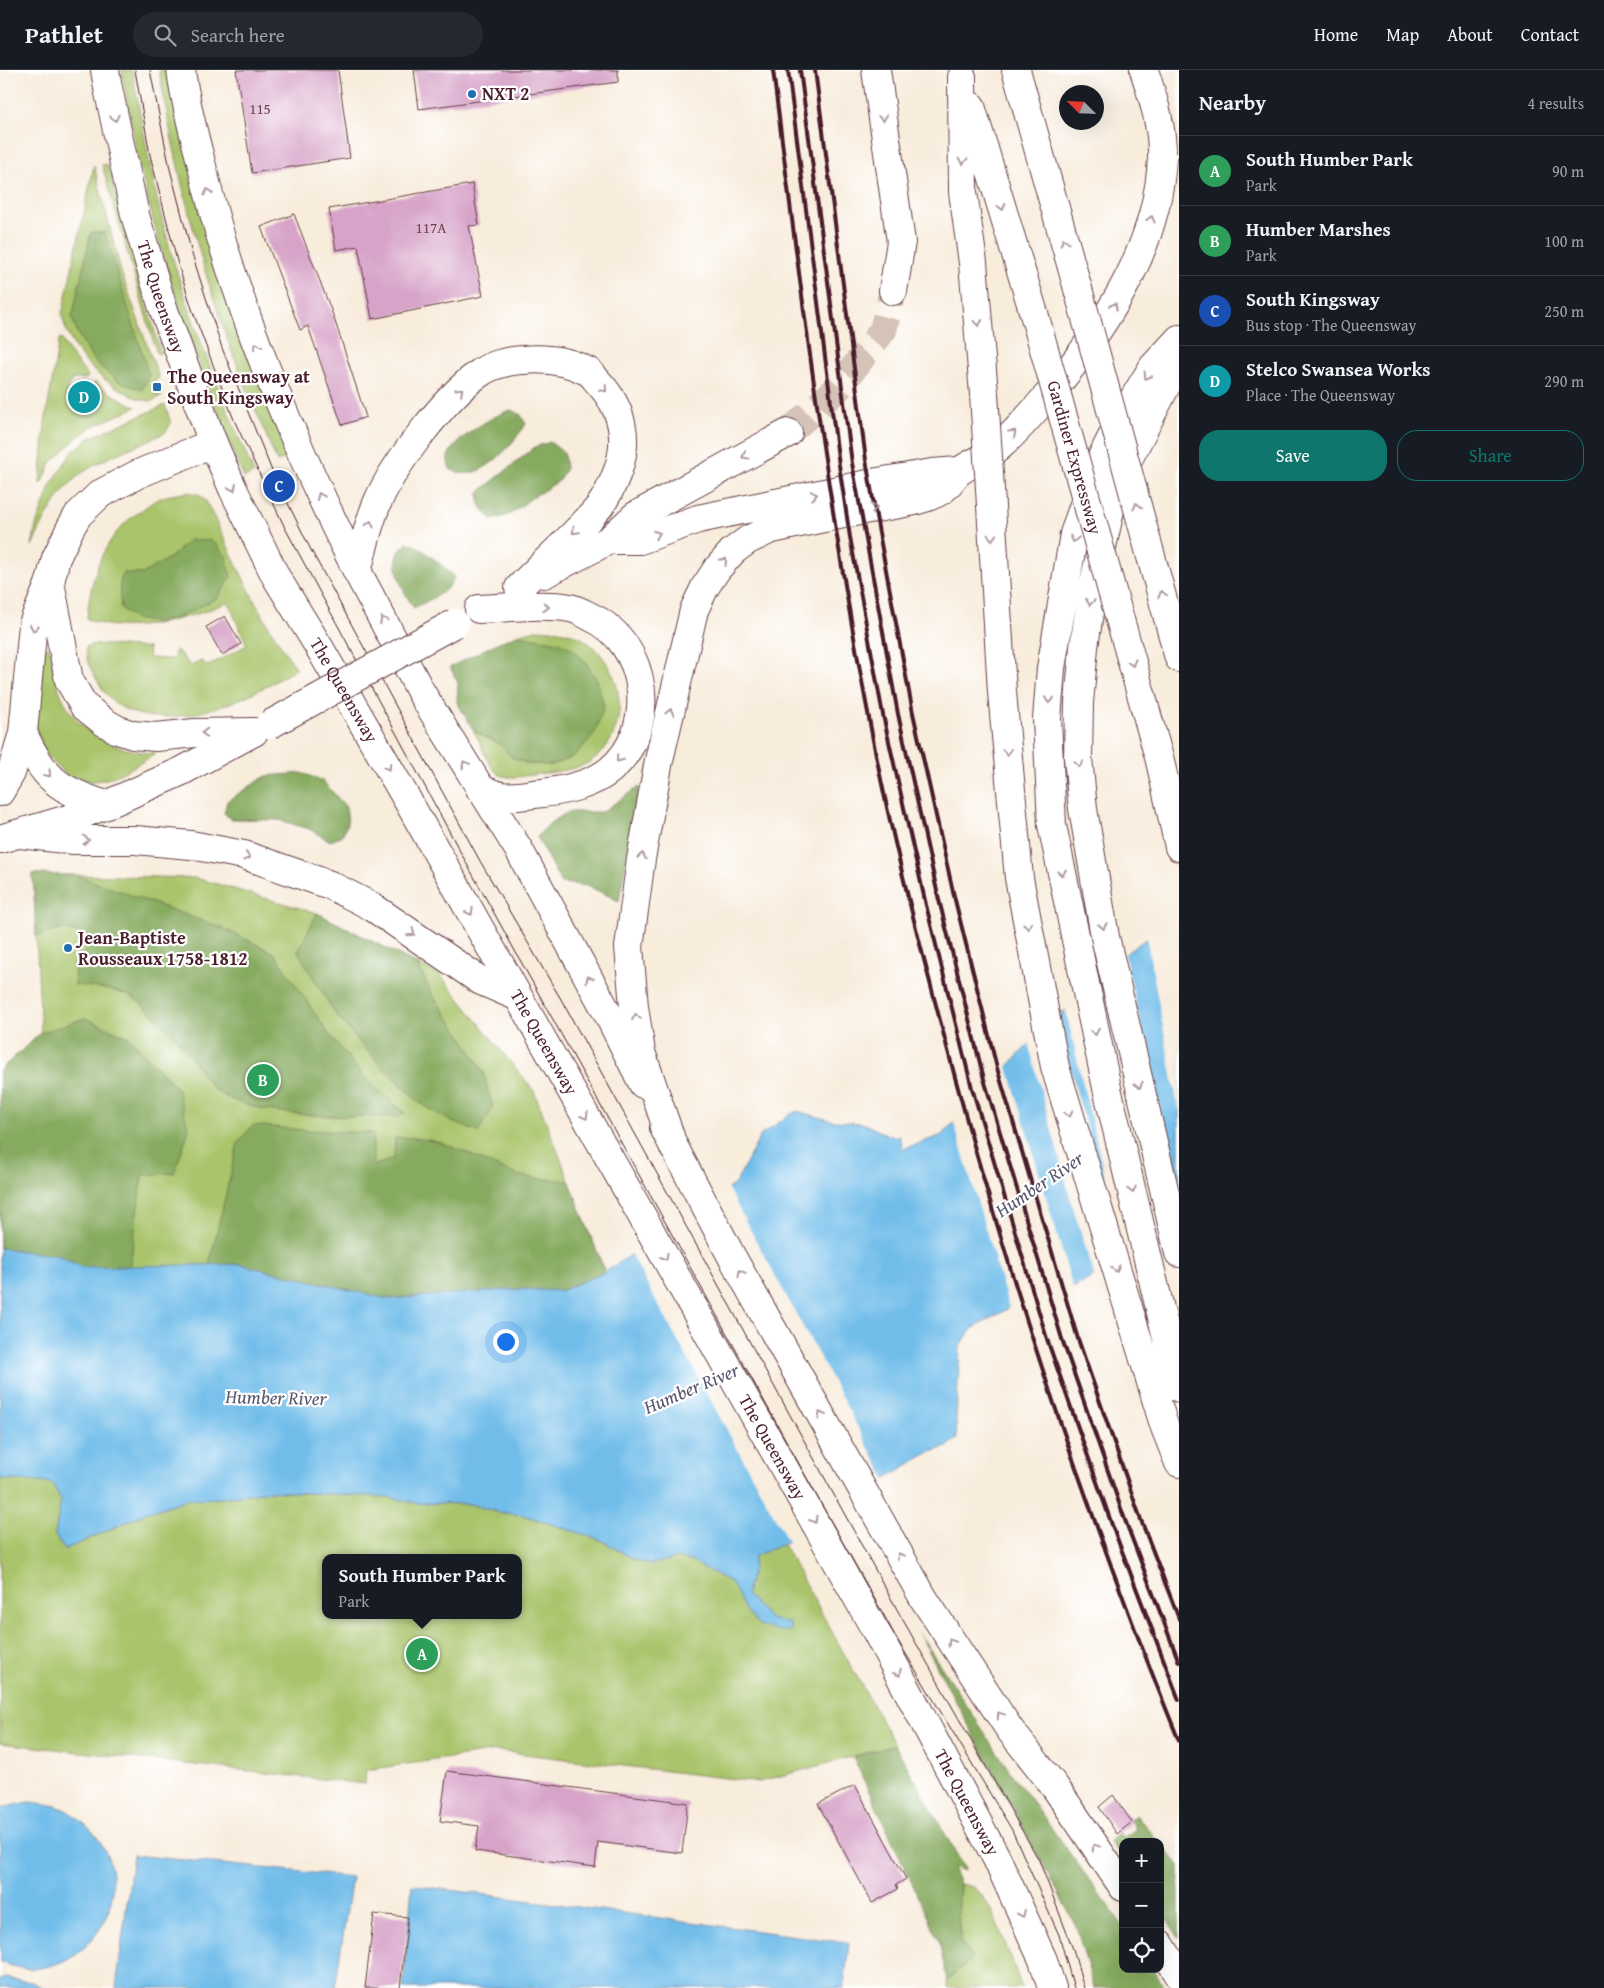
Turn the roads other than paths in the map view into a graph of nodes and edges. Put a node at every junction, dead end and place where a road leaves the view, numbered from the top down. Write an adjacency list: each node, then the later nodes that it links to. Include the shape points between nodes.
1 (105, 70): 10 (main road, The Queensway, one-way to 10, via 138,224 162,305)
2 (181, 70): 13 (main road, one-way to 2, via 271,385 244,311 212,210)
3 (876, 70): 7 (main road, one-way to 7, via 901,242)
4 (1016, 70): 17 (main road, one-way to 4, bridge)
5 (1144, 70): 11 (main road, one-way to 5, via 997,449 1052,390 1107,318 1135,264 1154,211 1162,157 1159,127)
6 (961, 74): 24 (main road, Gardiner Expressway, one-way to 24, bridge, via 1035,317 1160,761); 29 (main road, one-way to 29, bridge, via 963,192 973,263 984,394 1002,692 1019,878 1055,1067 1164,1425)
7 (893, 291)
8 (1179, 341): 27 (main road, one-way to 27, via 1168,382 1116,483 1092,592 1084,647 1078,758 1082,809 1105,937); 28 (main road, one-way to 28, via 1153,367 1121,419 1096,469 1074,534 1051,668 1048,719 1052,825 1107,1088)
9 (788, 433): 12 (main road, one-way to 12, via 635,516)
10 (213, 443): 14 (main road, via 138,474 100,494 78,515 71,527 56,558); 25 (main road, The Queensway, one-way to 25, via 276,577 319,647)
11 (960, 471): 12 (main road, one-way to 11, via 640,540 698,518 878,482); 26 (main road, one-way to 11, via 641,1052 628,947 659,760 694,610 717,569 748,540 769,530 915,500 942,490)
12 (609, 540): 15 (main road)
13 (357, 571): 15 (main road, one-way to 15, via 379,498 411,449 453,398 477,375 494,365 537,359 563,362 590,373 607,392 618,410 623,451 618,471 600,506); 20 (main road, one-way to 13, via 422,694)
14 (50, 582): 18 (main road, one-way to 14, via 156,737 133,735 104,722 84,706 69,680); 19 (main road, one-way to 19, via 33,624)
15 (519, 588): 16 (main road)
16 (480, 609): 18 (main road, bridge); 20 (main road, one-way to 20, via 571,608 598,620 611,629 628,651 640,680 642,699 640,719 627,749 609,770 596,778 580,786 516,796 502,796)
17 (1179, 658)
18 (262, 728): 22 (main road, via 182,771)
19 (23, 732): 21 (main road, via 11,773); 22 (main road, one-way to 22, via 36,759 58,784 83,798)
20 (480, 789): 26 (main road, one-way to 20, via 608,1014 518,850)
21 (0, 792)
22 (106, 805): 23 (main road)
23 (10, 837): 25 (main road, one-way to 25, via 136,840 200,846 244,856 330,885 372,906 481,981)
24 (1179, 847)
25 (516, 996): 33 (main road, The Queensway, one-way to 33, via 875,1630 997,1859 1043,1960)
26 (674, 1148): 30 (main road, one-way to 26, via 1055,1787 1010,1730 924,1599)
27 (1179, 1254)
28 (1179, 1388)
29 (1179, 1463)
30 (1120, 1883)
31 (1164, 1951): 32 (main road)
32 (1179, 1975)
33 (1052, 1988)

